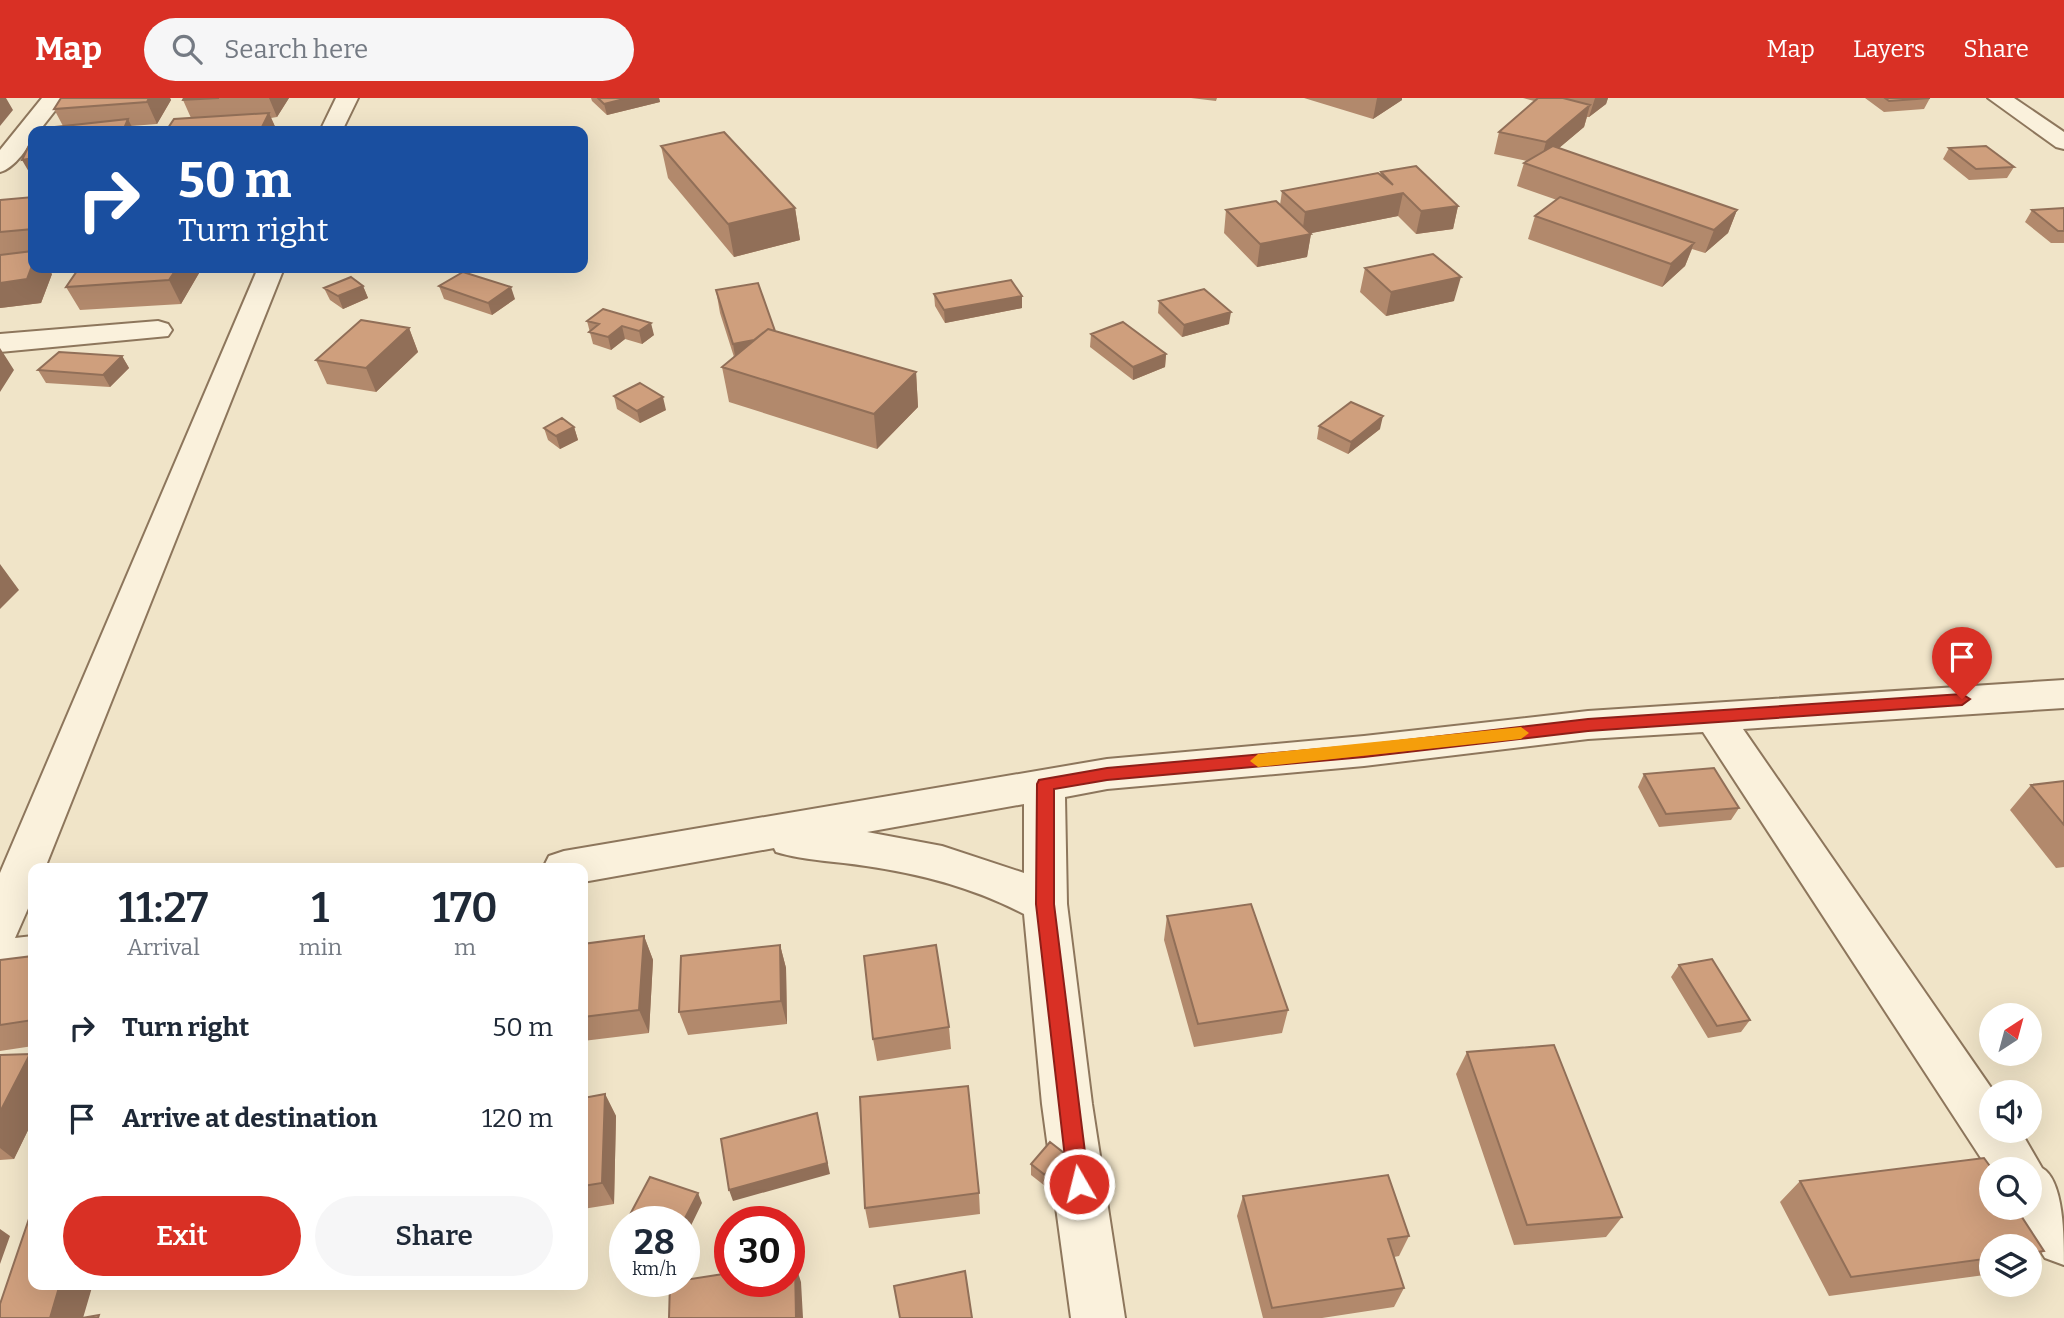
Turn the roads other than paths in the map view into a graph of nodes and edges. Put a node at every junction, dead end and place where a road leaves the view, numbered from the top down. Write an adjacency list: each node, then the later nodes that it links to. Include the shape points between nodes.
1 (54, 98): 4 (street)
2 (347, 98): 5 (street)
3 (1999, 98): 7 (street)
4 (31, 126)
5 (333, 126)
6 (28, 130): 8 (street)
7 (2064, 142)
8 (0, 165)
9 (269, 273): 18 (street)
10 (158, 330): 11 (street)
11 (0, 343)
12 (2064, 694): 13 (street)
13 (1713, 716): 14 (street, via 1588,725); 21 (street)
14 (1045, 784): 15 (street); 17 (street)
15 (714, 840): 16 (street); 17 (street, via 786,840 879,850 992,879)
16 (588, 864)
17 (1045, 904): 24 (street, via 1067,1104)
18 (0, 925)
19 (28, 956): 20 (street)
20 (0, 960)
21 (2009, 1157)
22 (2042, 1206): 23 (street)
23 (2064, 1239)
24 (1098, 1318)

